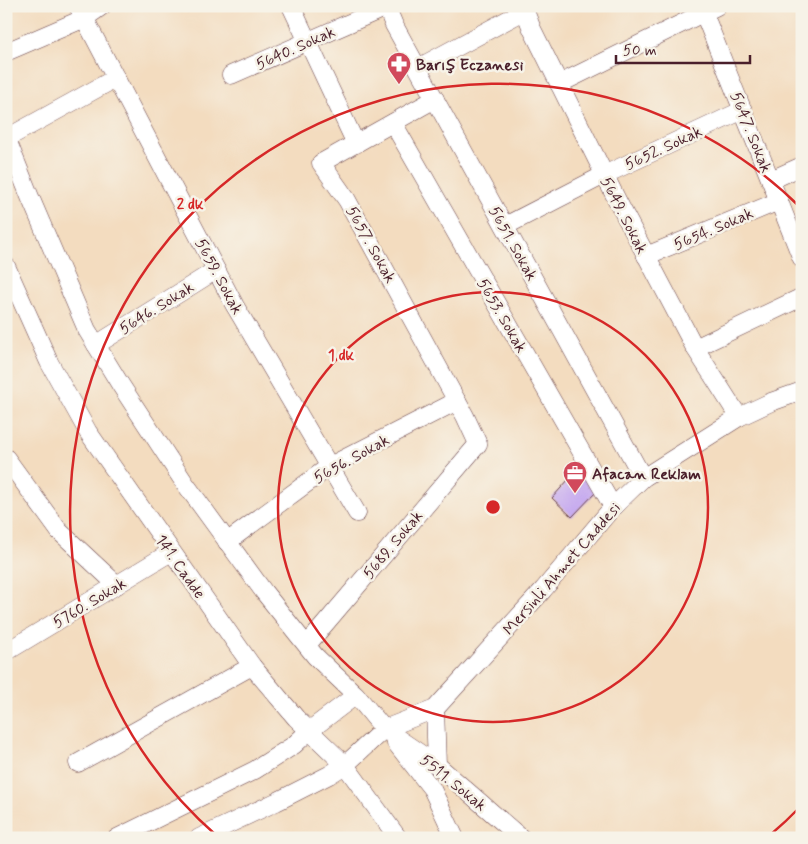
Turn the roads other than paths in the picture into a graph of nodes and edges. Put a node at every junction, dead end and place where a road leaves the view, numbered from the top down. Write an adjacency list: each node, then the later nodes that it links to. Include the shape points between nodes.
1 (102, 6): 6 (street)
2 (291, 6): 7 (street)
3 (386, 7): 7 (street, 5640. Sokak); 9 (street, 5651. Sokak)
4 (523, 8): 9 (street); 12 (street, 5649. Sokak)
5 (707, 8): 12 (street); 14 (street, 5647. Sokak)
6 (82, 12): 8 (street); 11 (street, 5659. Sokak)
7 (308, 41): 10 (street, 5640. Sokak); 17 (street)
8 (6, 52)
9 (418, 68): 13 (street, 5651. Sokak)
10 (231, 75)
11 (116, 78): 16 (street); 26 (street, 5659. Sokak)
12 (559, 84): 19 (street, 5649. Sokak)
13 (435, 99): 15 (street, 5657. Sokak); 22 (street, 5651. Sokak)
14 (743, 110): 19 (street, 5652. Sokak); 20 (street, 5647. Sokak)
15 (393, 123): 17 (street, 5657. Sokak); 37 (street, 5653. Sokak)
16 (6, 137): 28 (street, via 79,312)
17 (356, 144): 31 (street, 5657. Sokak, via 321,163 348,200)
18 (802, 166): 20 (street)
19 (604, 175): 22 (street, 5652. Sokak); 23 (street, 5649. Sokak)
20 (771, 180): 21 (street, 5647. Sokak)
21 (779, 201): 23 (street, 5654. Sokak); 24 (street, 5647. Sokak)
22 (505, 226): 36 (street, 5651. Sokak)
23 (646, 256): 29 (street, 5649. Sokak)
24 (802, 259)
25 (6, 266): 40 (street, 141. Cadde, via 50,362 88,432)
26 (216, 270): 28 (street, 5646. Sokak); 35 (street, 5659. Sokak)
27 (802, 298): 29 (street)
28 (96, 344): 39 (street, via 179,474)
29 (695, 348): 32 (street, 5649. Sokak)
30 (802, 391): 32 (street, Mersinli Ahmet Caddesi)
31 (457, 401): 33 (street, 5657. Sokak); 35 (street, 5656. Sokak)
32 (739, 417): 36 (street, Mersinli Ahmet Caddesi)
33 (478, 444): 42 (street, 5689. Sokak)
34 (6, 458): 41 (street, via 59,531)
35 (330, 466): 38 (street, 5659. Sokak); 39 (street, 5656. Sokak)
36 (643, 478): 37 (street, Mersinli Ahmet Caddesi)
37 (613, 507): 46 (street, Mersinli Ahmet Caddesi)
38 (357, 513)
39 (227, 542): 42 (street)
40 (171, 552): 41 (street, 5760. Sokak); 44 (street, 141. Cadde)
41 (117, 585): 43 (street, 5760. Sokak)
42 (307, 645): 45 (street)
43 (6, 652)
44 (252, 666): 48 (street, 141. Cadde); 49 (street)
45 (356, 695): 47 (street); 48 (street)
46 (435, 709): 47 (street, Mersinli Ahmet Caddesi); 51 (street)
47 (384, 729): 50 (street); 51 (street, 5511. Sokak); 56 (street, via 432,789)
48 (310, 730): 50 (street, 141. Cadde); 53 (street, via 294,745 255,770)
49 (78, 763)
50 (345, 765): 54 (street); 55 (street, 141. Cadde)
51 (437, 765): 52 (street, 5511. Sokak)
52 (515, 836)
53 (118, 838)
54 (199, 838)
55 (398, 838)
56 (455, 838)

